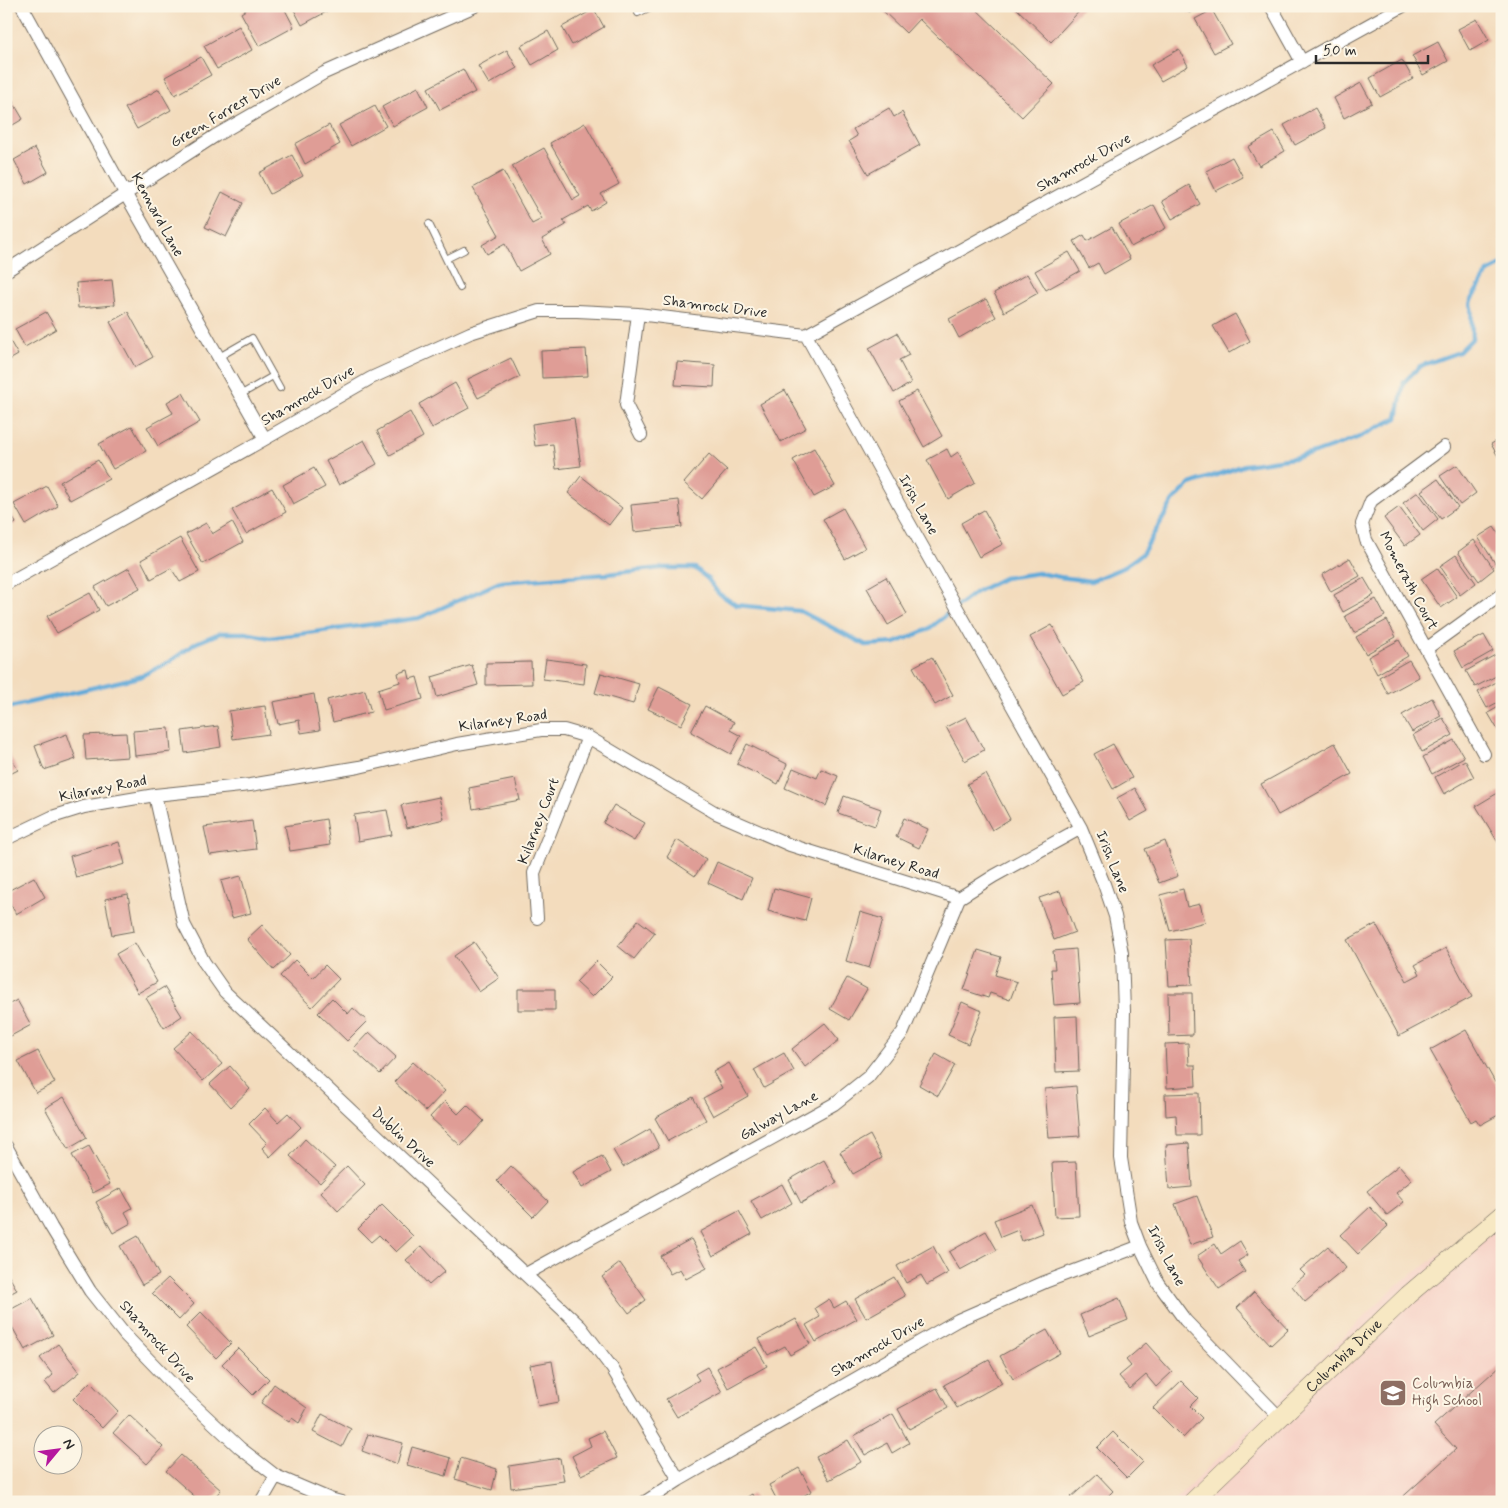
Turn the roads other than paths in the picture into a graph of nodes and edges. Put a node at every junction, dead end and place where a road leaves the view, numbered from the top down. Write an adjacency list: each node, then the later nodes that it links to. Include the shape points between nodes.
1 (22, 6): 8 (street, Kennard Lane)
2 (476, 6): 8 (street, Green Forrest Drive, via 324,73)
3 (653, 6): 6 (lane)
4 (1271, 6): 7 (street)
5 (1403, 6): 7 (street, Shamrock Drive)
6 (638, 13)
7 (1302, 62): 15 (street, Shamrock Drive)
8 (125, 193): 12 (street, Green Forrest Drive); 16 (street, Kennard Lane)
9 (429, 224): 11 (lane)
10 (464, 250): 11 (lane)
11 (446, 258): 13 (lane)
12 (6, 271)
13 (460, 288)
14 (638, 314): 15 (street, Shamrock Drive); 20 (street, via 626,405); 21 (street, Shamrock Drive, via 539,311 470,333 371,378)
15 (806, 335): 29 (street, Irish Lane)
16 (219, 357): 17 (lane, via 252,338); 19 (street, Kennard Lane)
17 (273, 376): 18 (lane); 19 (lane)
18 (280, 388)
19 (240, 395): 21 (street, Kennard Lane)
20 (641, 436)
21 (265, 439): 23 (street, Shamrock Drive)
22 (1444, 447): 25 (street, Momerath Court, via 1371,500 1362,524 1366,540)
23 (6, 584)
24 (1502, 594): 25 (street)
25 (1426, 649): 27 (street, Momerath Court)
26 (588, 738): 28 (street, Kilarney Road, via 564,730 541,730 457,744 359,767); 31 (street, Kilarney Road, via 716,813 790,845); 32 (street, Kilarney Court, via 534,873)
27 (1484, 754)
28 (155, 795): 30 (street, Kilarney Road, via 84,806 52,816); 36 (street, Dublin Drive, via 184,924 225,992)
29 (1081, 828): 31 (street); 35 (street, Irish Lane, via 1113,908 1122,953 1121,1158 1131,1222)
30 (6, 839)
31 (959, 898): 36 (street, Galway Lane, via 903,1032 868,1077 834,1104)
32 (537, 918)
33 (6, 1146): 38 (street, Shamrock Drive, via 90,1291 125,1335 180,1392 240,1448)
34 (1502, 1215): 37 (main road, Columbia Drive, via 1408,1296)
35 (1140, 1246): 37 (street, Irish Lane, via 1158,1283 1186,1320); 39 (street, Shamrock Drive, via 958,1320)
36 (526, 1274): 39 (street, Dublin Drive, via 594,1343)
37 (1280, 1418): 43 (main road, Columbia Drive)
38 (276, 1476): 40 (street); 41 (street, Shamrock Drive)
39 (679, 1480): 42 (street, Shamrock Drive)
40 (261, 1502)
41 (341, 1502)
42 (645, 1502)
43 (1192, 1502)

